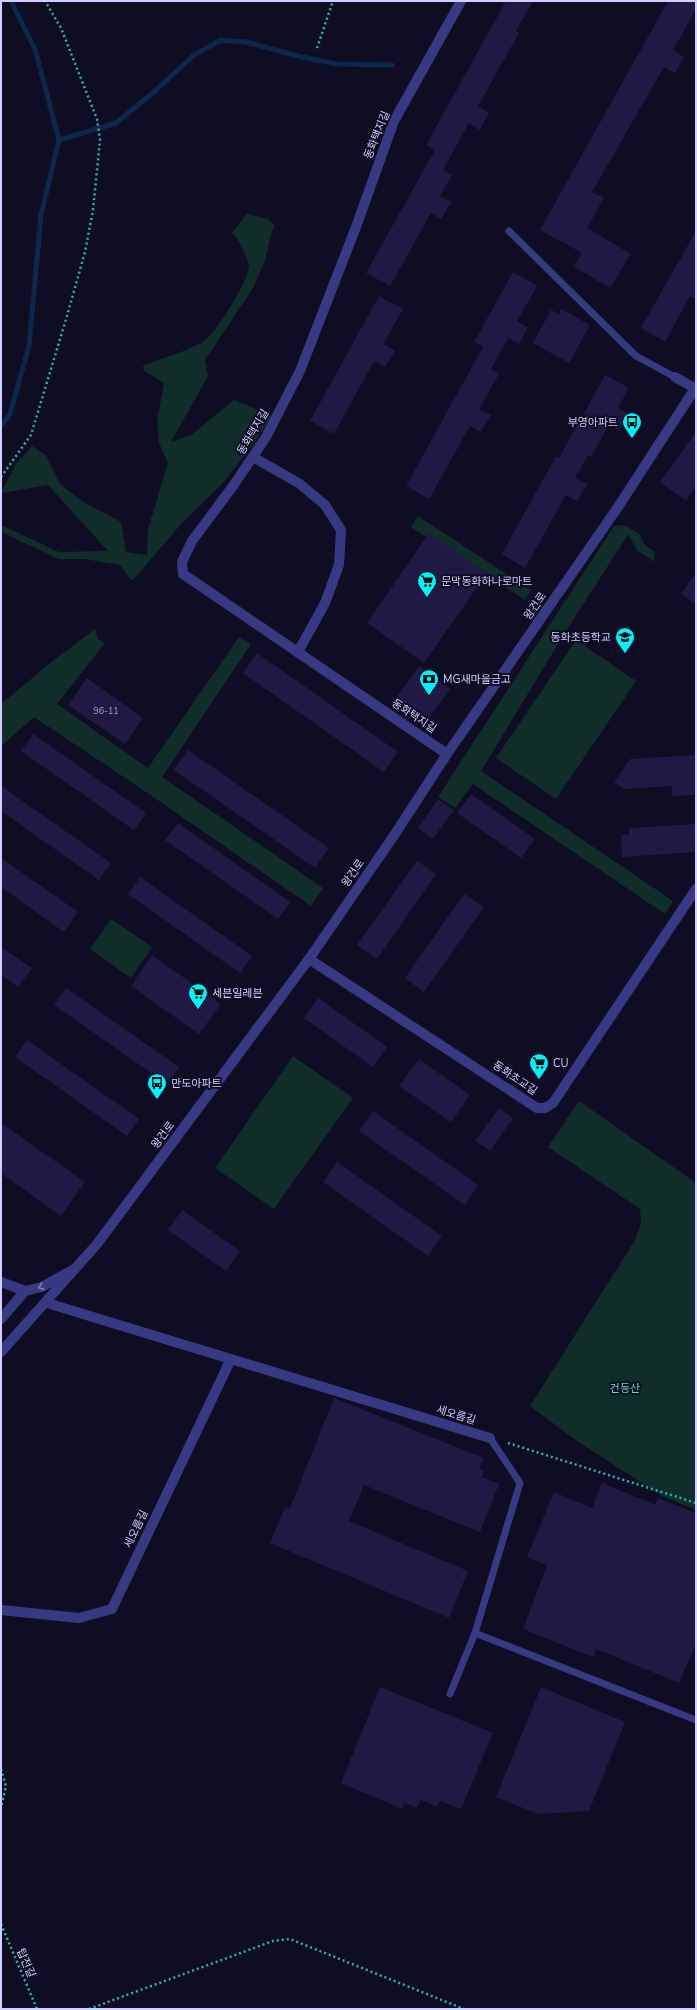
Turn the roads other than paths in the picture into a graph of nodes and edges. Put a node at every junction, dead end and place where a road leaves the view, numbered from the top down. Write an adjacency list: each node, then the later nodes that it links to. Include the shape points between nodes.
1 (461, 1): 5 (street, 동화택지길, via 394,121 300,371)
2 (509, 231): 3 (lane, via 636,356)
3 (675, 377): 4 (street)
4 (696, 388): 7 (street, 왕건로, via 618,507)
5 (253, 457): 6 (street, via 300,484 325,505 342,530 339,565 325,603); 6 (street, 동화택지길, via 192,541 182,562 183,574)
6 (298, 652): 7 (street, 동화택지길)
7 (448, 754): 9 (street, 왕건로)
8 (696, 889): 9 (street, 동화초교길, via 553,1103 545,1108 537,1108)
9 (309, 959): 10 (street, 왕건로)
10 (79, 1266): 12 (street, one-way to 12, via 42,1287); 13 (street, 왕건로)
11 (1, 1282): 12 (street)
12 (25, 1291): 14 (street)
13 (47, 1303): 15 (street, 왕건로); 16 (street, 세오름길)
14 (1, 1319)
15 (1, 1352)
16 (231, 1359): 17 (street, 세오름길); 18 (street, 세오름길, via 112,1609 79,1618)
17 (490, 1438): 19 (lane, via 520,1483)
18 (1, 1610)
19 (475, 1633): 20 (lane); 21 (lane)
20 (450, 1694)
21 (696, 1720)

